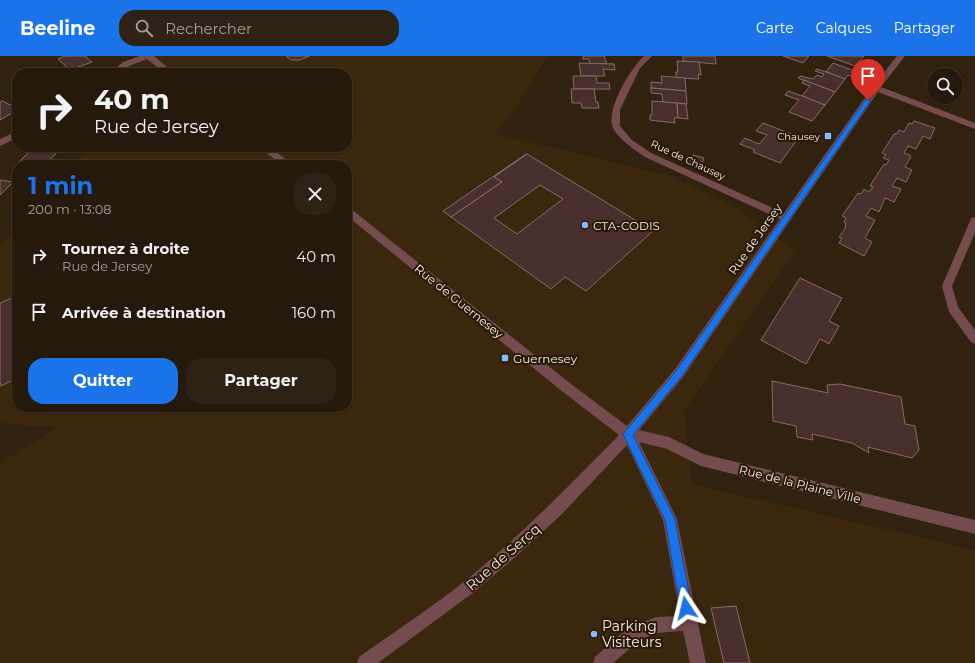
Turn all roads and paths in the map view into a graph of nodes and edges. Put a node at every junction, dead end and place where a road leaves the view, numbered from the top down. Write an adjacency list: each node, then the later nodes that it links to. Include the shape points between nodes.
1 (148, 56): 4 (street); 5 (street)
2 (648, 56): 13 (street, Rue de Chausey, via 637,67 616,110 616,126 629,142 648,155)
3 (901, 56): 6 (street, Rue de Jersey)
4 (121, 68)
5 (164, 68)
6 (876, 88): 7 (street); 13 (street, Rue de Jersey)
7 (975, 126)
8 (12, 137): 9 (street)
9 (0, 144)
10 (271, 152): 11 (street)
11 (281, 160)
12 (352, 215): 16 (street, Rue de Guernesey)
13 (786, 218): 16 (street, Rue de Jersey, via 679,373)
14 (975, 221): 15 (street, via 947,286 953,309)
15 (975, 339)
16 (628, 434): 17 (street, Rue de la Plaine Ville, via 669,443 701,460); 18 (street, via 670,519); 19 (street, Rue de Sercq, via 556,510 507,555 469,587)
17 (975, 527)
18 (689, 623): 20 (street, via 656,625 634,634); 21 (street)
19 (365, 663)
20 (601, 663)
21 (698, 663)

